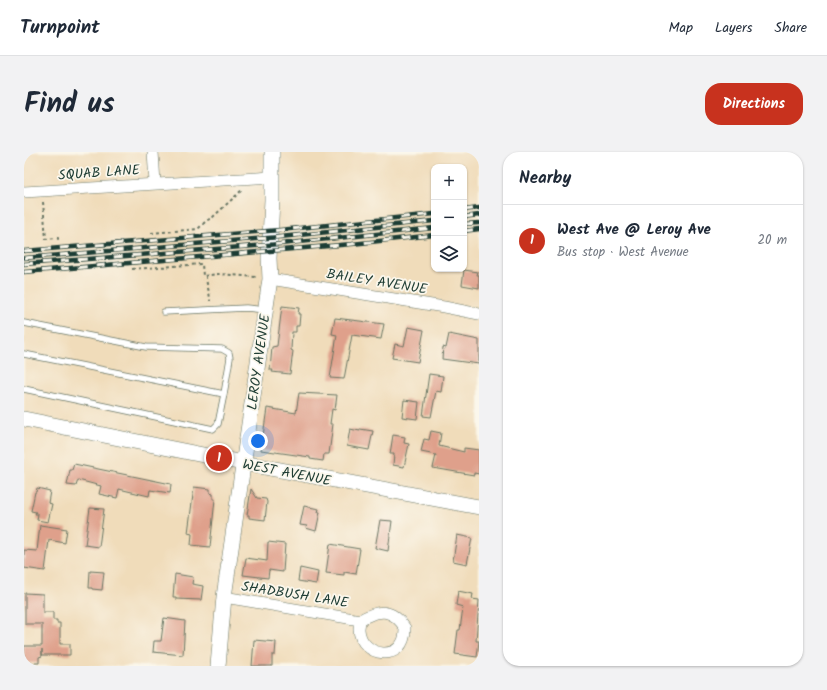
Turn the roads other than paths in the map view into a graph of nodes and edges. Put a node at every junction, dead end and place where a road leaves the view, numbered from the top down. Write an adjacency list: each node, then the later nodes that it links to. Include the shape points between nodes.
1 (153, 152): 4 (street)
2 (272, 152): 3 (street, LEROY AVENUE)
3 (272, 177): 4 (street, SQUAB LANE); 6 (street, LEROY AVENUE)
4 (155, 183): 5 (street, SQUAB LANE)
5 (24, 192)
6 (270, 278): 7 (street, LEROY AVENUE); 9 (street, BAILEY AVENUE)
7 (265, 310): 8 (lane, via 246,308); 15 (street, LEROY AVENUE)
8 (164, 312)
9 (479, 314)
10 (24, 323): 13 (lane, via 146,347 222,350 229,353 230,358)
11 (24, 354): 13 (lane)
12 (24, 389): 13 (lane, via 213,429 218,424)
13 (224, 394)
14 (24, 419): 15 (street, WEST AVENUE)
15 (243, 463): 16 (street, WEST AVENUE); 17 (street, LEROY AVENUE)
16 (479, 508)
17 (224, 598): 18 (street, SHADBUSH LANE); 19 (street, LEROY AVENUE)
18 (360, 620)
19 (218, 666)

